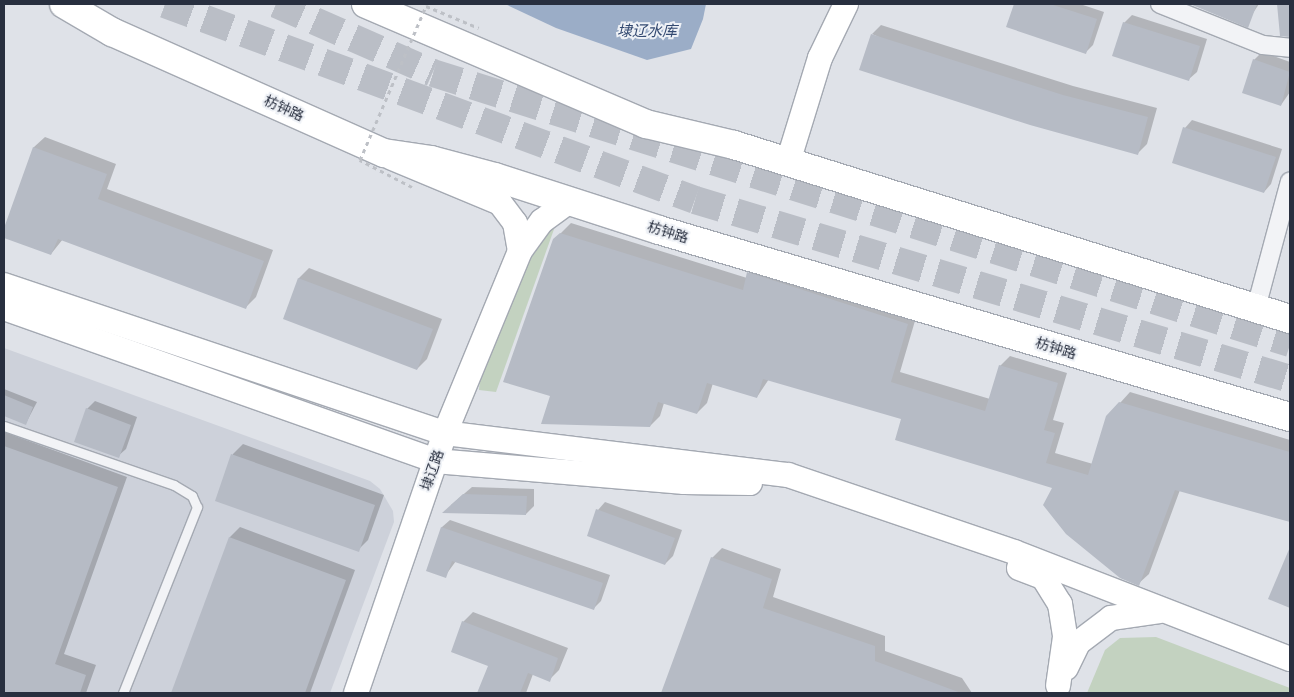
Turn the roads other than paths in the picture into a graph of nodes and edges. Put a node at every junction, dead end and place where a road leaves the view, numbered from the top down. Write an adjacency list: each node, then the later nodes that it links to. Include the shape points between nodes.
1 (64, 4): 6 (highway, 枋钟路, via 112,32)
2 (366, 4): 7 (highway, via 646,124)
3 (846, 4): 7 (main road, via 820,58)
4 (1160, 4): 5 (street, via 1263,45)
5 (1290, 48)
6 (384, 153): 9 (highway, 枋钟路, via 450,165); 10 (main road, via 406,166 500,203 515,223)
7 (788, 162): 13 (highway)
8 (1290, 181): 13 (street)
9 (570, 201): 10 (main road, 埭辽路, via 542,222); 15 (highway, 枋钟路)
10 (520, 251): 17 (main road, 埭辽路)
11 (4, 285): 17 (main road)
12 (4, 308): 18 (main road)
13 (1256, 308): 14 (highway)
14 (1290, 319)
15 (1290, 417)
16 (4, 426): 22 (lane, via 174,485 192,496 197,507)
17 (445, 433): 18 (main road, 埭辽路); 19 (main road, via 788,475 1014,552)
18 (435, 461): 21 (main road, via 684,482 786,484 1043,577 1060,604 1065,637); 23 (main road, 埭辽路)
19 (1162, 610): 20 (main road); 21 (main road, via 1111,618 1078,643)
20 (1290, 658)
21 (1056, 690)
22 (122, 693)
23 (356, 693)

